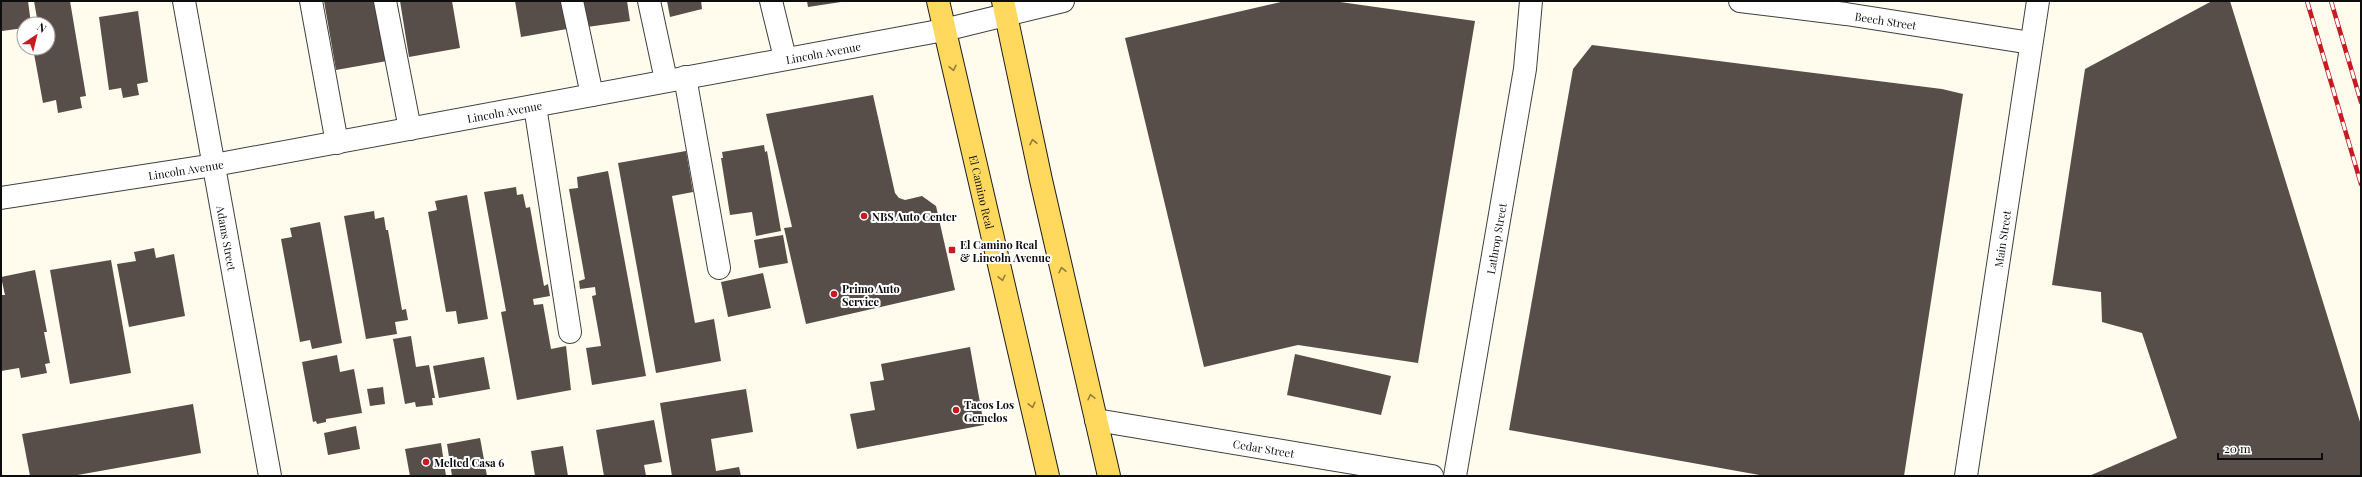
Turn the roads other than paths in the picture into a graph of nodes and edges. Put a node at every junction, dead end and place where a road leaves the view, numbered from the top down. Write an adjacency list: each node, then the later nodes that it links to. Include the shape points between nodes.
1 (184, 1): 21 (street, Adams Street)
2 (311, 1): 20 (street)
3 (385, 1): 19 (street)
4 (572, 1): 17 (street)
5 (649, 1): 16 (street)
6 (771, 1): 15 (street)
7 (938, 1): 13 (main road, El Camino Real)
8 (1063, 1): 12 (street)
9 (1531, 1): 30 (street, Lathrop Street, via 1525,69)
10 (1740, 1): 14 (street, Beech Street, via 1846,14)
11 (2038, 1): 14 (street, Main Street)
12 (1005, 8): 13 (street, Lincoln Avenue); 25 (main road, one-way to 12)
13 (944, 30): 15 (street, Lincoln Avenue); 27 (main road, El Camino Real, one-way to 27)
14 (2031, 43): 31 (street, Main Street)
15 (785, 58): 16 (street, Lincoln Avenue)
16 (676, 79): 17 (street, Lincoln Avenue); 23 (street)
17 (592, 95): 18 (street, Lincoln Avenue)
18 (535, 106): 19 (street, Lincoln Avenue); 24 (street)
19 (410, 129): 20 (street, Lincoln Avenue)
20 (337, 142): 21 (street, Lincoln Avenue)
21 (214, 165): 22 (street, Lincoln Avenue); 26 (street, Adams Street)
22 (1, 198)
23 (719, 268)
24 (570, 332)
25 (1096, 420): 28 (main road); 29 (street, Cedar Street)
26 (270, 476)
27 (1048, 476)
28 (1109, 476)
29 (1432, 476)
30 (1455, 476)
31 (1966, 476)

